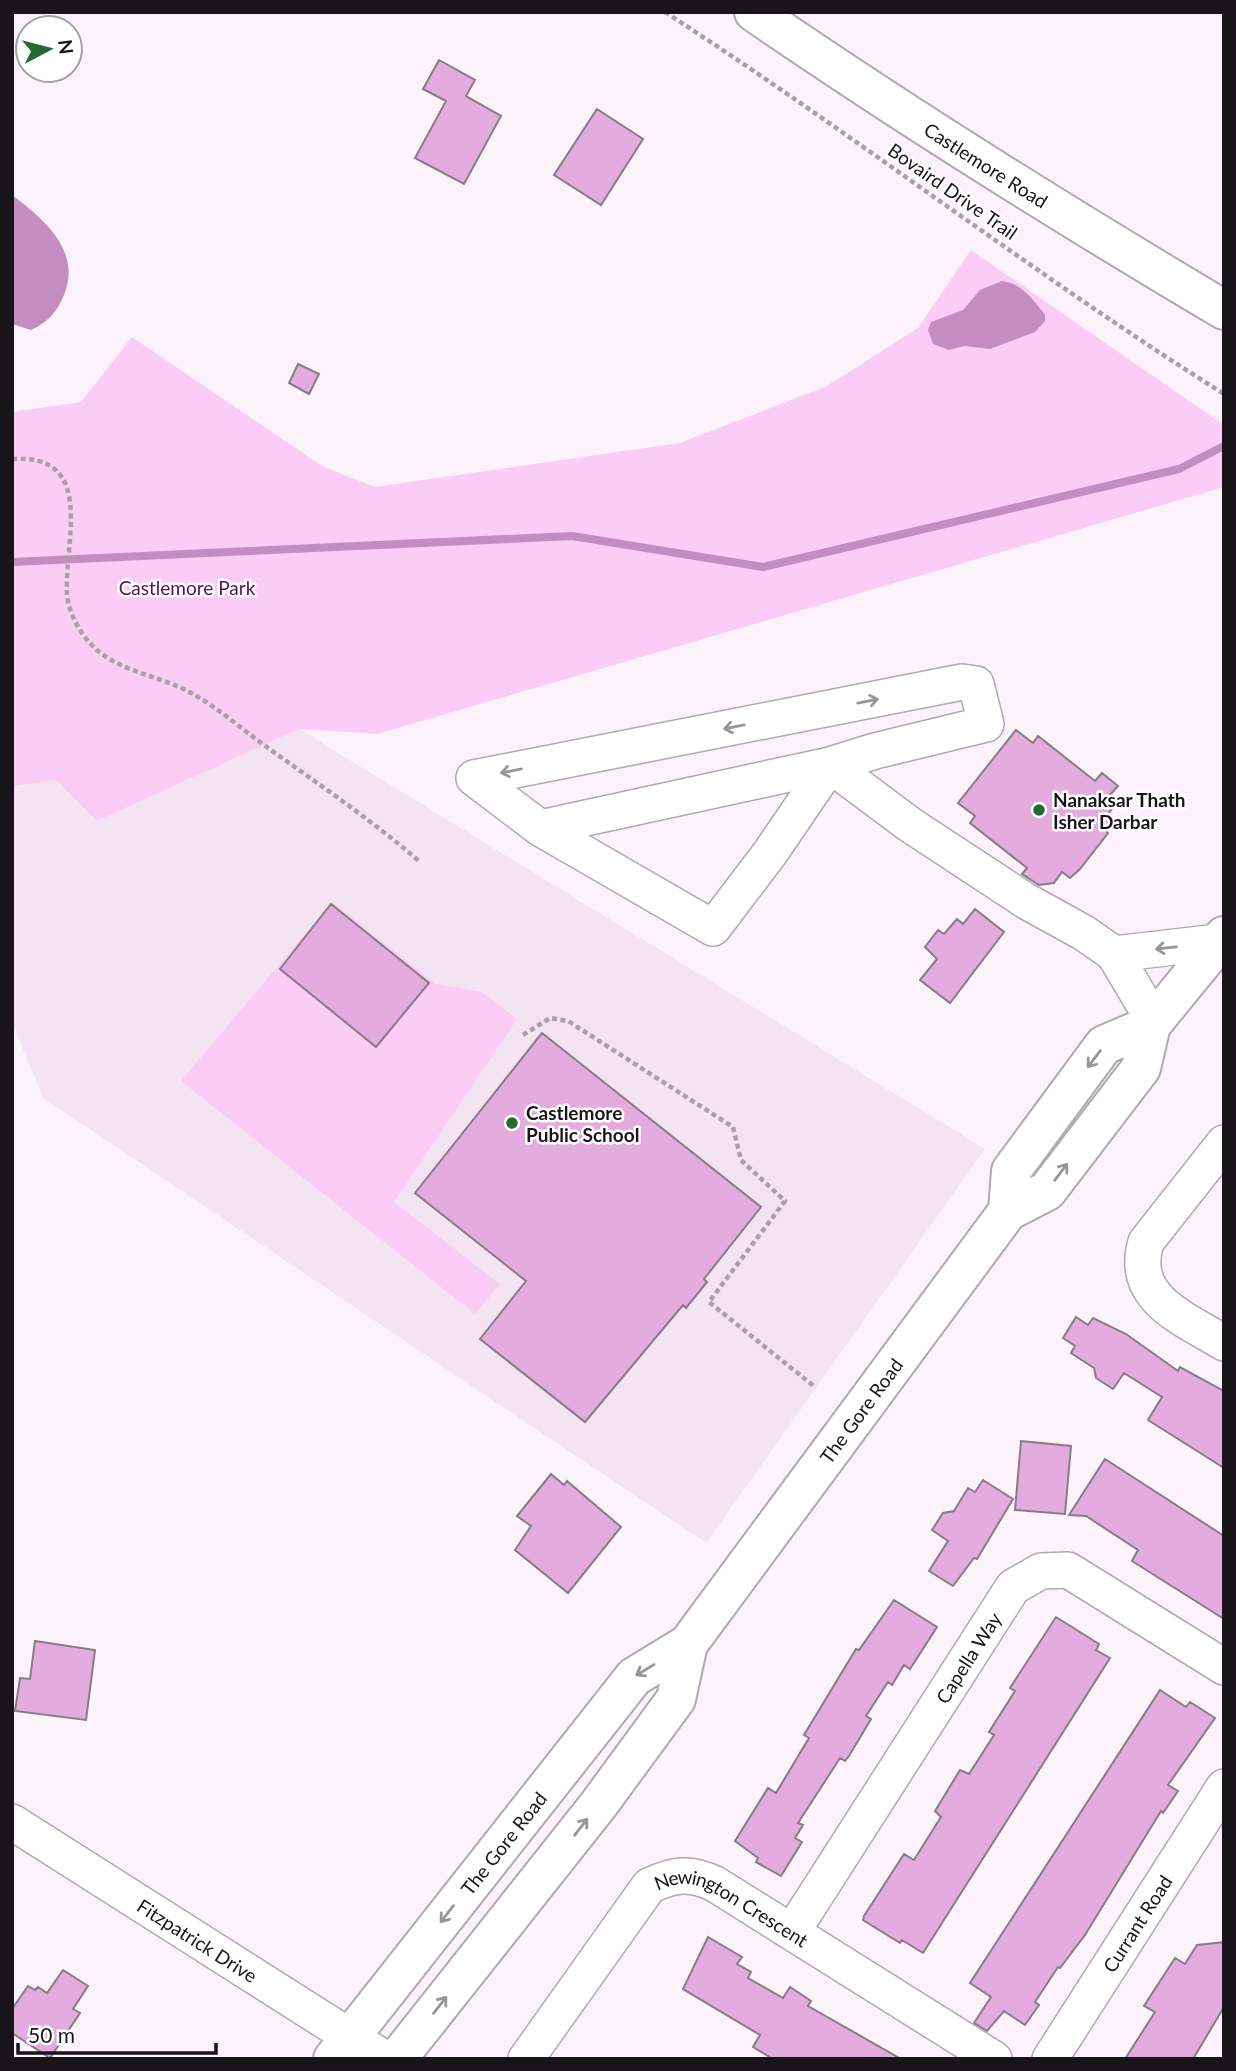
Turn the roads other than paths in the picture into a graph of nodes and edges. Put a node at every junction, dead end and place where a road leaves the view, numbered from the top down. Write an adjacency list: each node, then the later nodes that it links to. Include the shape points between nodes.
1 (754, 12): 2 (main road, Castlemore Road, via 1052,209)
2 (1224, 310)
3 (801, 714): 4 (street); 4 (street, one-way to 4, via 962,682 976,684 986,724); 5 (street, one-way to 5, via 474,778)
4 (830, 765): 5 (street); 5 (street, via 713,928); 7 (street, via 909,824)
5 (540, 828)
6 (1221, 939): 7 (street, one-way to 7); 8 (main road, The Gore Road)
7 (1114, 954): 8 (street)
8 (1153, 1023): 11 (main road, The Gore Road, via 1141,1068 1047,1191 1008,1211)
9 (1224, 1143): 10 (street, via 1146,1242 1141,1257 1148,1291)
10 (1224, 1343)
11 (688, 1644): 16 (main road, The Gore Road, one-way to 16, via 634,1676); 18 (main road, The Gore Road, one-way to 11, via 676,1699)
12 (1224, 1667): 15 (street, Capella Way, via 1068,1570 1041,1572 1013,1587)
13 (1224, 1787): 21 (street, Currant Road)
14 (12, 1822): 16 (street, Fitzpatrick Drive)
15 (792, 1932): 19 (street, Newington Crescent, via 707,1880 672,1874 649,1886); 20 (street, Newington Crescent)
16 (341, 2048): 17 (street, Fitzpatrick Drive)
17 (385, 2059)
18 (397, 2059)
19 (526, 2059)
20 (994, 2059)
21 (1050, 2059)

